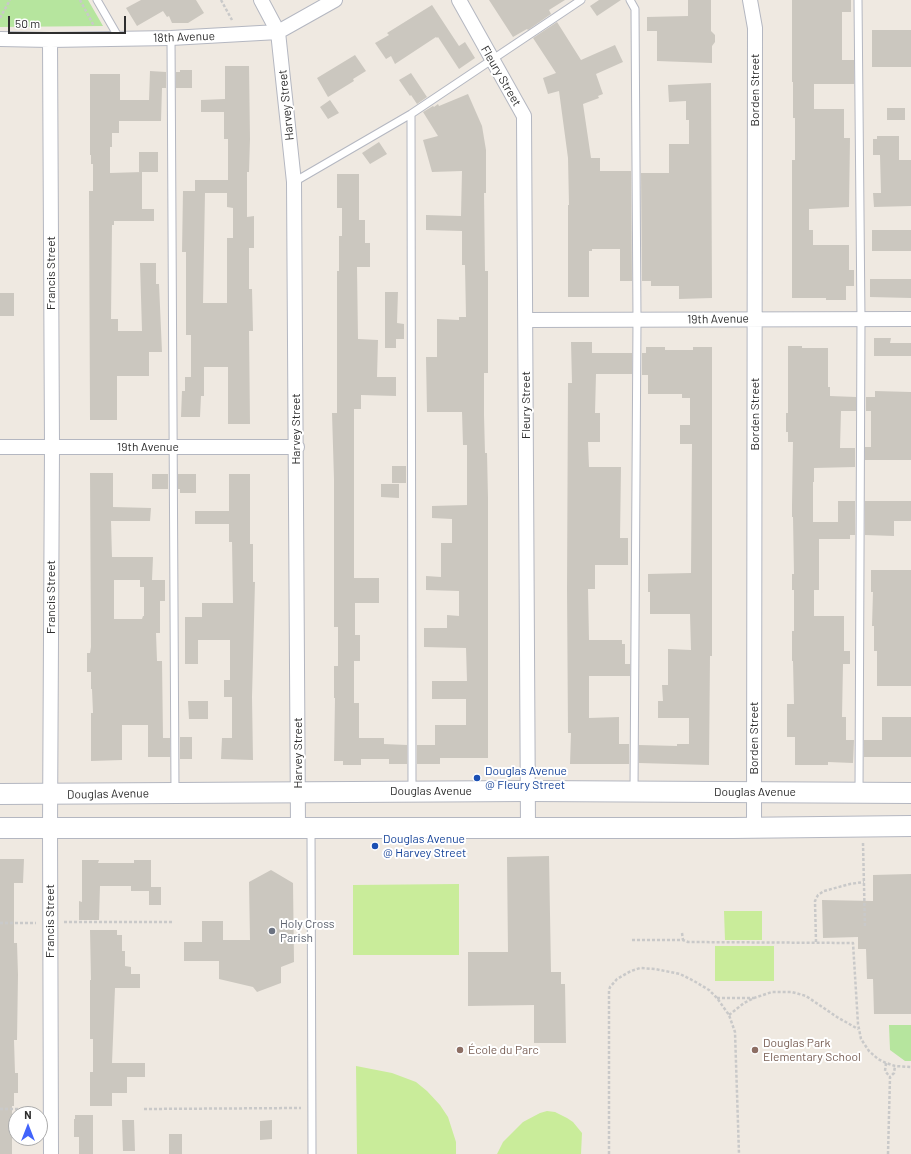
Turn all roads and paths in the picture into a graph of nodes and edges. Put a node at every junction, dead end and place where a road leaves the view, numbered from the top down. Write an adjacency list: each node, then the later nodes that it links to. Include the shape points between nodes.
1 (10, 0): 12 (path)
2 (80, 0): 15 (path)
3 (97, 0): 16 (lane)
4 (221, 0): 14 (path)
5 (261, 0): 13 (street)
6 (334, 0): 13 (street, 18th Avenue)
7 (459, 0): 20 (street, Fleury Street)
8 (581, 0): 20 (lane)
9 (630, 0): 27 (lane, via 635,9)
10 (750, 0): 23 (street, Borden Street, via 754,28)
11 (858, 0): 24 (lane)
12 (0, 18)
13 (278, 32): 14 (street, 18th Avenue); 22 (street, Harvey Street)
14 (241, 34): 17 (street, 18th Avenue)
15 (100, 38): 16 (street, 18th Avenue); 19 (street, 18th Avenue)
16 (119, 38): 17 (street, 18th Avenue)
17 (171, 38): 30 (lane)
18 (0, 39): 19 (street, 18th Avenue)
19 (50, 40): 29 (street, Francis Street)
20 (492, 60): 21 (lane); 26 (street, Fleury Street, via 524,116)
21 (411, 114): 22 (lane); 35 (lane)
22 (294, 182): 31 (street, Harvey Street)
23 (755, 319): 24 (street, 19th Avenue); 27 (street, 19th Avenue); 36 (street, Borden Street)
24 (861, 319): 25 (street, 19th Avenue); 37 (lane)
25 (911, 319)
26 (526, 320): 27 (street, 19th Avenue); 32 (street, Fleury Street)
27 (637, 320): 33 (lane)
28 (0, 447): 29 (street, 19th Avenue)
29 (52, 447): 30 (street, 19th Avenue); 41 (street, Francis Street)
30 (173, 447): 31 (street, 19th Avenue); 39 (lane)
31 (296, 447): 34 (street, Harvey Street)
32 (528, 790): 33 (street, Douglas Avenue); 35 (street, Douglas Avenue); 47 (street, Fleury Street)
33 (634, 791): 36 (street, Douglas Avenue)
34 (298, 792): 35 (street, Douglas Avenue); 39 (street, Douglas Avenue); 43 (street, Harvey Street)
35 (412, 792)
36 (753, 792): 37 (street, Douglas Avenue); 48 (street, Borden Street)
37 (859, 792): 38 (street, Douglas Avenue)
38 (911, 792)
39 (175, 793): 41 (street, Douglas Avenue)
40 (0, 794): 41 (street, Douglas Avenue)
41 (50, 794): 46 (street, Francis Street)
42 (911, 826): 44 (street)
43 (304, 827): 46 (street); 47 (street); 70 (lane)
44 (863, 827): 48 (street); 49 (path)
45 (0, 828): 46 (street)
46 (50, 828): 51 (street, Francis Street)
47 (528, 828): 48 (street)
48 (754, 828)
49 (864, 882): 53 (path); 59 (path, via 818,895 815,901)
50 (0, 922): 51 (path)
51 (50, 922): 52 (path); 71 (street, Francis Street)
52 (173, 922)
53 (865, 928)
54 (682, 933): 58 (path)
55 (640, 935): 57 (path)
56 (632, 940): 57 (path)
57 (640, 940): 58 (path)
58 (683, 940): 59 (path)
59 (816, 942): 60 (path)
60 (853, 943): 61 (path); 65 (path)
61 (857, 943)
62 (717, 998): 63 (path); 64 (path); 76 (path, via 709,990 680,974 655,968 631,971 613,983 609,991)
63 (754, 998): 64 (path); 65 (path, via 779,991 797,993)
64 (729, 1015): 77 (path, via 735,1032)
65 (858, 1029): 66 (path, via 864,1044)
66 (886, 1064): 67 (path); 69 (path, via 885,1071)
67 (895, 1066): 68 (path); 69 (path)
68 (911, 1067)
69 (890, 1077): 78 (path)
70 (312, 1108): 72 (path); 75 (lane)
71 (50, 1109): 73 (path); 74 (street, Francis Street)
72 (144, 1109)
73 (0, 1110)
74 (51, 1154)
75 (312, 1154)
76 (609, 1154)
77 (739, 1154)
78 (888, 1154)

